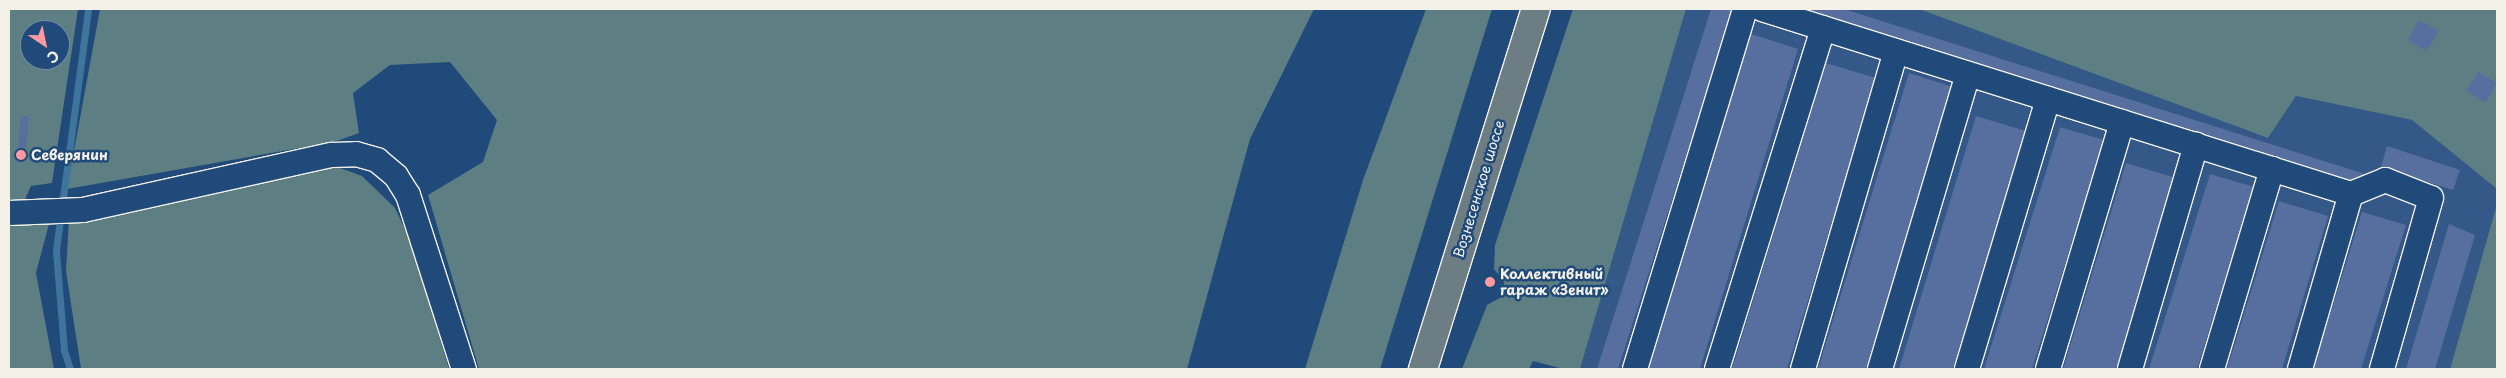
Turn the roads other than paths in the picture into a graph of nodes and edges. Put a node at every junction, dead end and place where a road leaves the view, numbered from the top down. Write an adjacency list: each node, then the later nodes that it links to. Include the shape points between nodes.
1 (1536, 9): 14 (main road, Вознесенское шоссе)
2 (1745, 9): 15 (lane)
3 (1762, 9): 4 (lane)
4 (1823, 28): 5 (lane); 16 (lane)
5 (1896, 51): 6 (lane); 17 (lane)
6 (1968, 74): 7 (lane); 18 (lane)
7 (2048, 99): 8 (lane); 19 (lane)
8 (2122, 122): 9 (lane); 20 (lane)
9 (2196, 145): 10 (lane); 21 (lane)
10 (2272, 169): 11 (lane); 22 (lane)
11 (2351, 194): 23 (lane); 24 (lane, via 2386,180 2431,198)
12 (9, 213): 13 (lane, via 47,214 83,210 332,155 356,154 377,160 396,176 408,195)
13 (464, 369)
14 (1423, 369)
15 (1635, 369)
16 (1717, 369)
17 (1803, 369)
18 (1880, 369)
19 (1967, 369)
20 (2048, 369)
21 (2130, 369)
22 (2212, 369)
23 (2300, 369)
24 (2382, 369)

